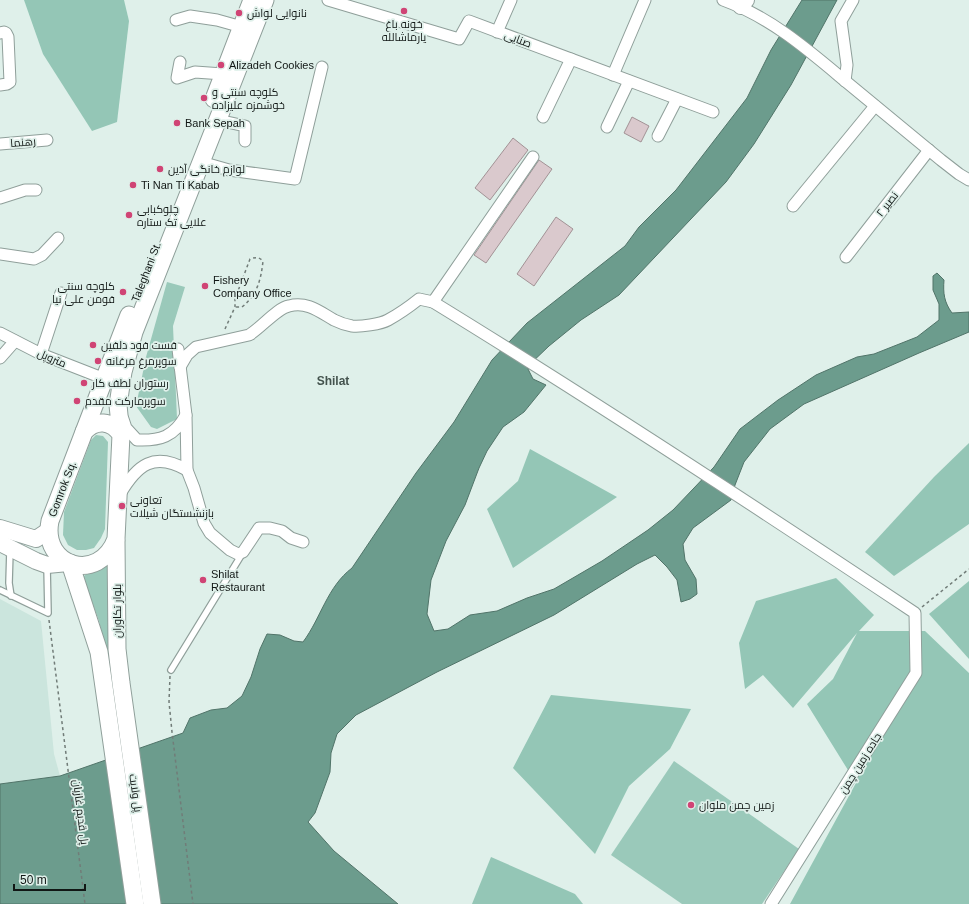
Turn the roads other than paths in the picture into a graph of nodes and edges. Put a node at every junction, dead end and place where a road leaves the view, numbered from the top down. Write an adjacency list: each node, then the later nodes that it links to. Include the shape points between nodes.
1 (252, 0): 10 (main road, Taleghani St.)
2 (265, 0): 25 (main road, Taleghani St.)
3 (328, 0): 11 (street, صنایی, via 459,39 469,21)
4 (511, 0): 11 (street)
5 (645, 0): 17 (street)
6 (723, 0): 8 (street)
7 (852, 0): 18 (street, via 841,21 847,65)
8 (743, 3): 18 (street)
9 (176, 20): 10 (street, via 190,16)
10 (242, 27): 16 (main road, Taleghani St.)
11 (497, 32): 13 (street, صنایی)
12 (0, 33): 20 (street, via 6,33 8,37 10,82)
13 (571, 59): 17 (street, صنایی); 24 (street)
14 (180, 62): 16 (street, via 177,78 195,72)
15 (322, 67): 33 (street, via 295,179 229,170)
16 (223, 74): 49 (main road, Taleghani St.)
17 (613, 75): 19 (street, صنایی)
18 (845, 80): 22 (street)
19 (630, 81): 21 (street, صنایی); 26 (street)
20 (0, 85)
21 (677, 99): 23 (street, صنایی); 27 (street)
22 (875, 106): 31 (street); 37 (street)
23 (713, 112)
24 (543, 117)
25 (218, 120): 29 (street, via 245,126); 33 (main road, Taleghani St.)
26 (606, 128)
27 (658, 136)
28 (47, 140): 30 (street, رهنما)
29 (245, 142)
30 (0, 144)
31 (928, 150): 34 (street); 40 (street, نصیر ۲)
32 (533, 157): 42 (street)
33 (201, 162): 50 (main road, Taleghani St., via 134,332)
34 (969, 180)
35 (36, 190): 36 (street, via 25,190)
36 (0, 198)
37 (793, 206)
38 (58, 238): 39 (street, via 42,255 34,259)
39 (0, 254)
40 (846, 257)
41 (62, 292): 46 (street)
42 (433, 302): 48 (street, via 419,299 387,321 352,326 342,324 317,309 300,305 288,306 249,335 196,347 187,355); 73 (street, جاده زمین چمن, via 702,472 915,613 916,673)
43 (0, 333): 44 (street, متروپل)
44 (14, 341): 46 (street, متروپل); 47 (street)
45 (178, 349): 48 (street)
46 (41, 354): 49 (street, متروپل)
47 (0, 358)
48 (180, 367): 52 (street)
49 (105, 379): 51 (main road, Taleghani St.)
50 (119, 397): 51 (main road, via 108,407 102,408); 52 (street, via 126,428 137,440 150,441 169,436); 54 (main road, Taleghani St.)
51 (97, 401): 53 (main road, Taleghani St.)
52 (186, 415): 55 (street)
53 (84, 432): 54 (main road, via 96,423 106,423 115,427); 58 (main road, Gomrok Sq., via 50,521)
54 (121, 435): 56 (main road)
55 (187, 470): 56 (street, via 168,461 148,463 137,470); 62 (street, via 204,524 210,533 230,550 238,554)
56 (118, 496): 59 (main road)
57 (0, 528): 58 (main road)
58 (42, 535): 63 (main road, via 38,552); 64 (main road, Gomrok Sq., via 56,553)
59 (116, 540): 64 (main road, via 113,548 98,562 86,566); 69 (main road, بلوار تکاوران, via 117,648)
60 (304, 542): 62 (street, via 291,538 282,531 259,528)
61 (5, 546): 63 (main road); 67 (lane)
62 (243, 552): 68 (lane)
63 (27, 557): 65 (main road)
64 (69, 563): 65 (main road); 70 (main road, بلوار تکاوران, via 99,652)
65 (47, 565): 67 (lane, via 48,613)
66 (0, 590): 67 (lane)
67 (11, 596)
68 (171, 670)
69 (121, 682): 72 (main road, پل ولایت)
70 (103, 685): 71 (main road, پل ولایت)
71 (135, 904)
72 (152, 904)
73 (771, 904)

